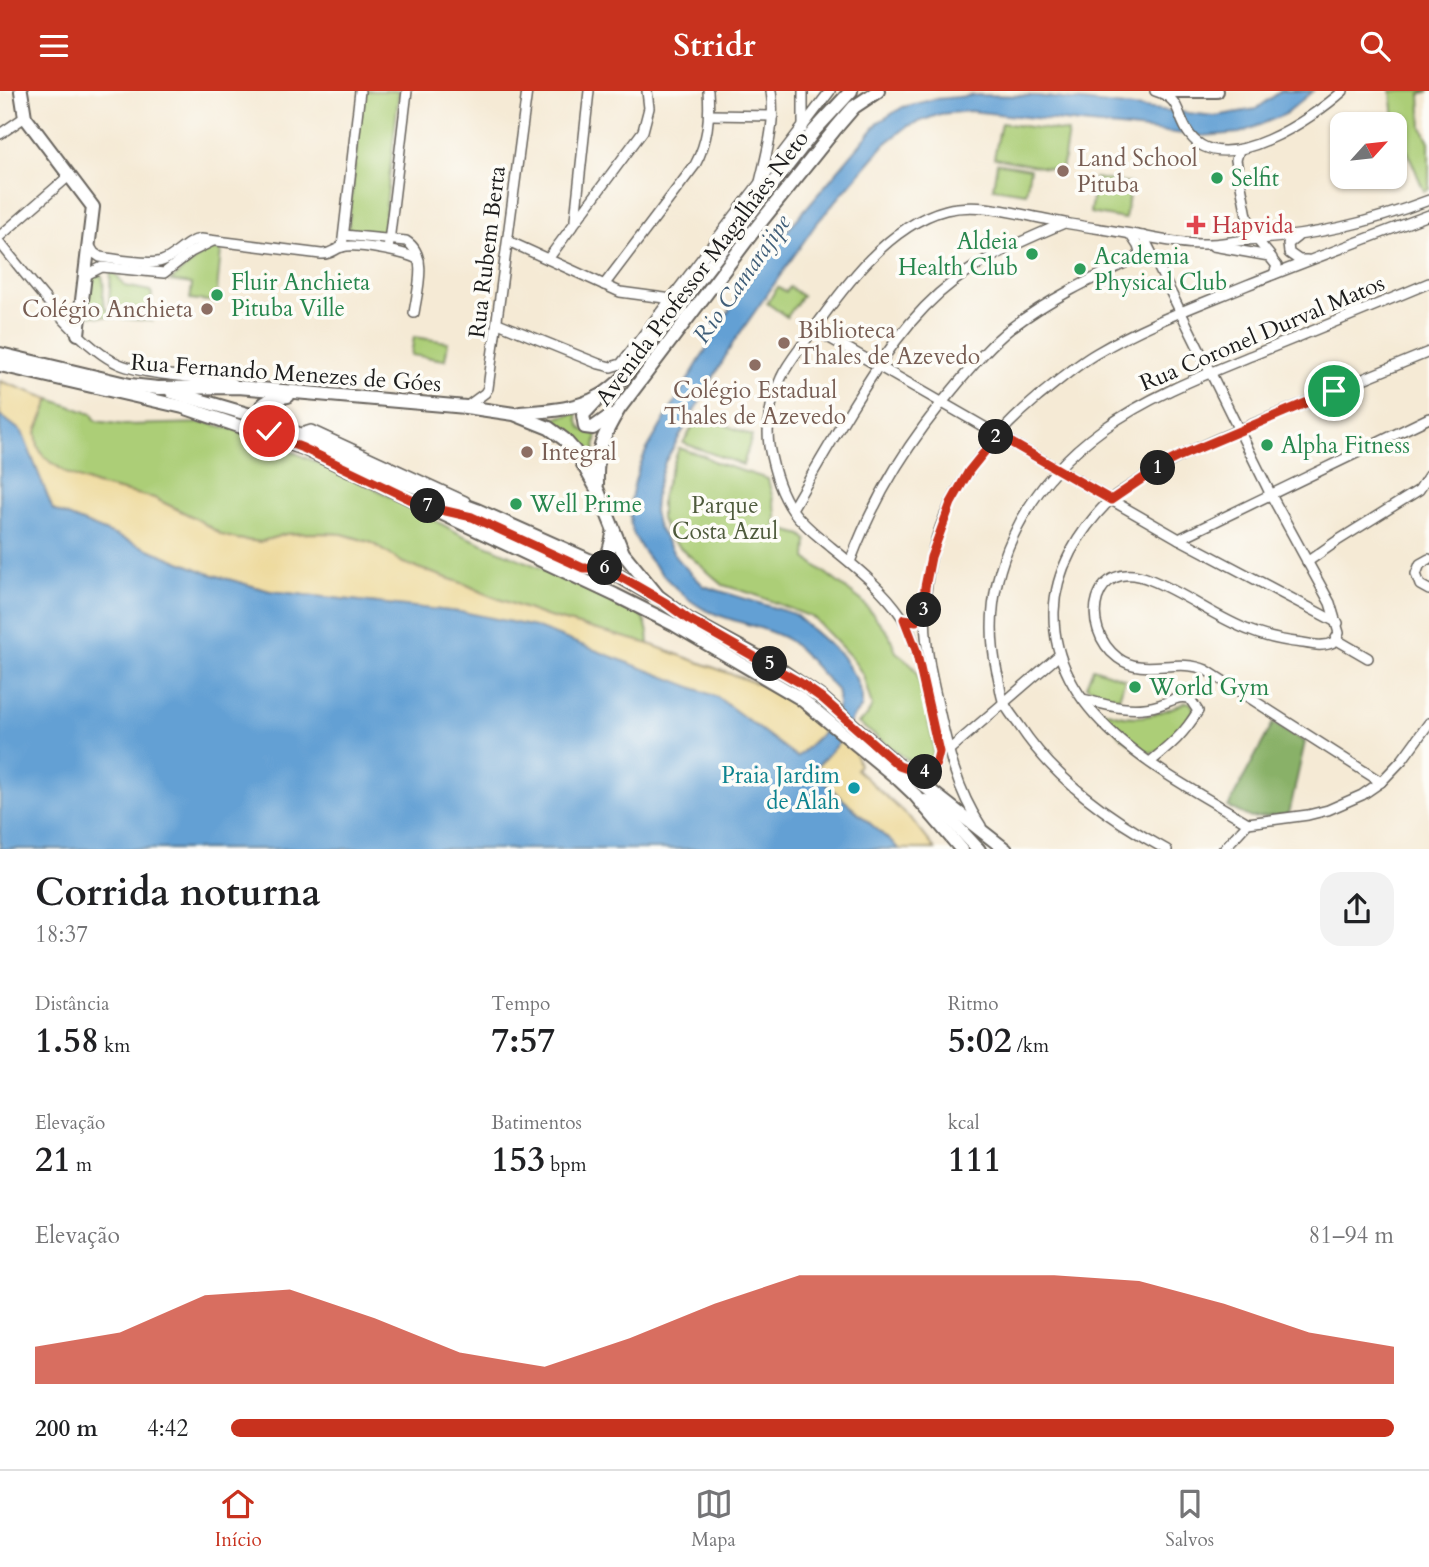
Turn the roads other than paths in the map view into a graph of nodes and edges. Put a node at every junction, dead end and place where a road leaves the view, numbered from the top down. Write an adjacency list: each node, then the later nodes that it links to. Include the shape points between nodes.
1 (21, 91): 20 (main road)
2 (360, 91): 32 (street)
3 (407, 91): 36 (street)
4 (527, 91): 40 (street, Rua Rubem Berta)
5 (589, 91): 29 (street)
6 (647, 91): 29 (street, via 649,108 643,131)
7 (708, 91): 18 (street)
8 (771, 91): 19 (street)
9 (803, 91): 21 (street)
10 (830, 91): 16 (street); 21 (street, Avenida Professor Magalhães Neto)
11 (851, 91): 59 (main road, Avenida Professor Magalhães Neto, via 815,130)
12 (878, 91): 77 (main road, Avenida Professor Magalhães Neto, via 854,107 836,128)
13 (1155, 91): 23 (street, via 1170,97 1195,141)
14 (1171, 91): 17 (main road)
15 (1343, 91): 24 (street, via 1294,128)
16 (817, 92)
17 (1211, 92)
18 (710, 115): 19 (street); 58 (street, via 705,143 689,177)
19 (773, 115): 26 (street)
20 (25, 117): 22 (street); 25 (main road)
21 (803, 128): 26 (street, Avenida Professor Magalhães Neto)
22 (1, 131)
23 (1217, 149): 24 (street); 37 (street, via 1231,161)
24 (1239, 150): 38 (street, via 1236,160 1246,217)
25 (70, 176): 33 (street); 42 (main road, via 93,207)
26 (759, 186): 53 (street, Avenida Professor Magalhães Neto)
27 (1429, 201): 35 (street, via 1364,223)
28 (1429, 215): 51 (street)
29 (575, 222): 49 (street)
30 (1063, 223): 31 (street); 64 (street, via 971,208 926,218 860,268); 69 (street, via 1006,248 953,282 913,320)
31 (1130, 234): 34 (street); 47 (street)
32 (344, 235): 36 (street); 44 (street)
33 (0, 236)
34 (1143, 236): 43 (street); 46 (street)
35 (1299, 236): 38 (street); 51 (street, via 1288,244 1289,253)
36 (388, 239): 45 (street); 50 (street, via 411,244)
37 (1245, 240): 38 (street); 43 (street)
38 (1256, 240): 48 (street)
39 (214, 241): 44 (street, via 321,254); 52 (street, via 193,240); 54 (street)
40 (508, 241): 49 (street); 63 (street, Rua Rubem Berta)
41 (0, 243): 65 (street)
42 (89, 244): 52 (street, via 100,257); 56 (main road)
43 (1200, 244): 48 (street)
44 (342, 247): 45 (street)
45 (388, 250): 50 (street)
46 (1150, 251): 47 (street); 61 (street)
47 (1141, 256): 75 (street, via 1058,297 1018,323 989,347)
48 (1272, 258): 55 (street, via 1277,266)
49 (548, 259): 58 (street)
50 (419, 260): 62 (street)
51 (1307, 260): 55 (street)
52 (163, 261): 54 (street)
53 (696, 269): 59 (main road); 60 (street, Avenida Professor Magalhães Neto)
54 (167, 271): 56 (street, via 102,267)
55 (1274, 274): 61 (street)
56 (84, 276): 65 (main road)
57 (1429, 283): 70 (street, Rua Coronel Durval Matos)
58 (604, 285): 60 (street, via 628,294)
59 (691, 293): 74 (main road, Avenida Professor Magalhães Neto, via 631,370)
60 (672, 299): 63 (street, Avenida Professor Magalhães Neto, via 626,361 611,367)
61 (1181, 312): 70 (street); 82 (street, via 1087,359)
62 (414, 313)
63 (498, 323): 76 (street, Rua Rubem Berta, via 488,388)
64 (814, 329): 69 (street); 90 (street, via 782,375 768,426 774,468)
65 (78, 334): 71 (street, via 119,364 230,381)
66 (1429, 352): 81 (street)
67 (0, 354): 72 (main road, Rua Fernando Menezes de Góes)
68 (0, 365): 83 (main road, via 183,407)
69 (878, 365): 75 (street); 90 (street)
70 (1209, 373): 81 (street); 84 (street, Rua Coronel Durval Matos, via 1165,391 1113,422)
71 (238, 387): 72 (main road, Rua Fernando Menezes de Góes); 73 (main road, Rua Fernando Menezes de Góes)
72 (158, 388): 79 (main road)
73 (306, 394): 76 (main road, Rua Fernando Menezes de Góes); 79 (main road, via 268,399)
74 (600, 396): 77 (main road, via 583,415 585,427 597,426); 78 (main road, Avenida Professor Magalhães Neto, via 566,408)
75 (942, 402): 82 (street); 94 (street, via 883,487)
76 (466, 407): 78 (main road, Rua Fernando Menezes de Góes)
77 (619, 409): 86 (main road, Avenida Professor Magalhães Neto, via 598,449)
78 (514, 414): 86 (main road, Rua Fernando Menezes de Góes, via 564,439)
79 (261, 418): 83 (main road); 96 (main road)
80 (1429, 418): 87 (street)
81 (1238, 430): 87 (street); 88 (street, via 1164,464)
82 (998, 435): 84 (street); 99 (street, via 969,471 939,531 925,587)
83 (277, 438): 89 (main road)
84 (1058, 468): 88 (street); 106 (street, Rua Coronel Durval Matos, via 1018,523 998,579 992,641)
85 (1429, 475): 95 (street, via 1419,491)
86 (598, 491): 91 (main road)
87 (1271, 495): 92 (street); 95 (street)
88 (1111, 500): 92 (street); 103 (street, via 1078,540 1059,580 1054,626)
89 (424, 506): 96 (main road, via 472,517 583,568); 107 (main road, via 675,625 785,689)
90 (792, 509): 94 (street, via 804,525)
91 (613, 533): 96 (main road, via 610,550); 98 (main road, via 630,564)
92 (1179, 539): 101 (street)
93 (1429, 559): 97 (street, via 1420,564 1416,575 1420,585)
94 (850, 562): 100 (street)
95 (1307, 562): 101 (street)
96 (600, 565): 98 (main road)
97 (1429, 590)
98 (666, 603): 107 (main road, via 778,668)
99 (924, 612): 100 (street, via 916,621); 110 (street, via 925,643)
100 (904, 619): 112 (street, via 916,650 939,752 928,771)
101 (1338, 623): 102 (street)
102 (1337, 640): 104 (street); 113 (street, via 1324,645 1267,637 1164,585 1134,575 1105,582 1095,604 1101,637 1119,659 1139,666 1200,667)
103 (1058, 656): 105 (street); 106 (street)
104 (1368, 658)
105 (1083, 699): 111 (street, via 1116,736); 111 (street, via 1129,709 1182,696 1190,699 1198,711 1180,739)
106 (1004, 702): 110 (street); 122 (street, Rua Coronel Durval Matos, via 1065,779 1124,825)
107 (818, 703): 109 (main road)
108 (1429, 723): 113 (street)
109 (858, 737): 112 (main road); 115 (main road)
110 (949, 750): 117 (street, via 964,798)
111 (1150, 762): 116 (street)
112 (899, 766): 114 (main road)
113 (1381, 782): 116 (street, via 1328,810)
114 (933, 792): 117 (main road); 120 (main road)
115 (915, 795): 118 (main road); 119 (main road, via 942,810)
116 (1248, 823): 123 (street)
117 (986, 834): 121 (main road)
118 (962, 849)
119 (979, 849)
120 (1000, 849)
121 (1006, 849)
122 (1167, 849)
123 (1223, 849)

